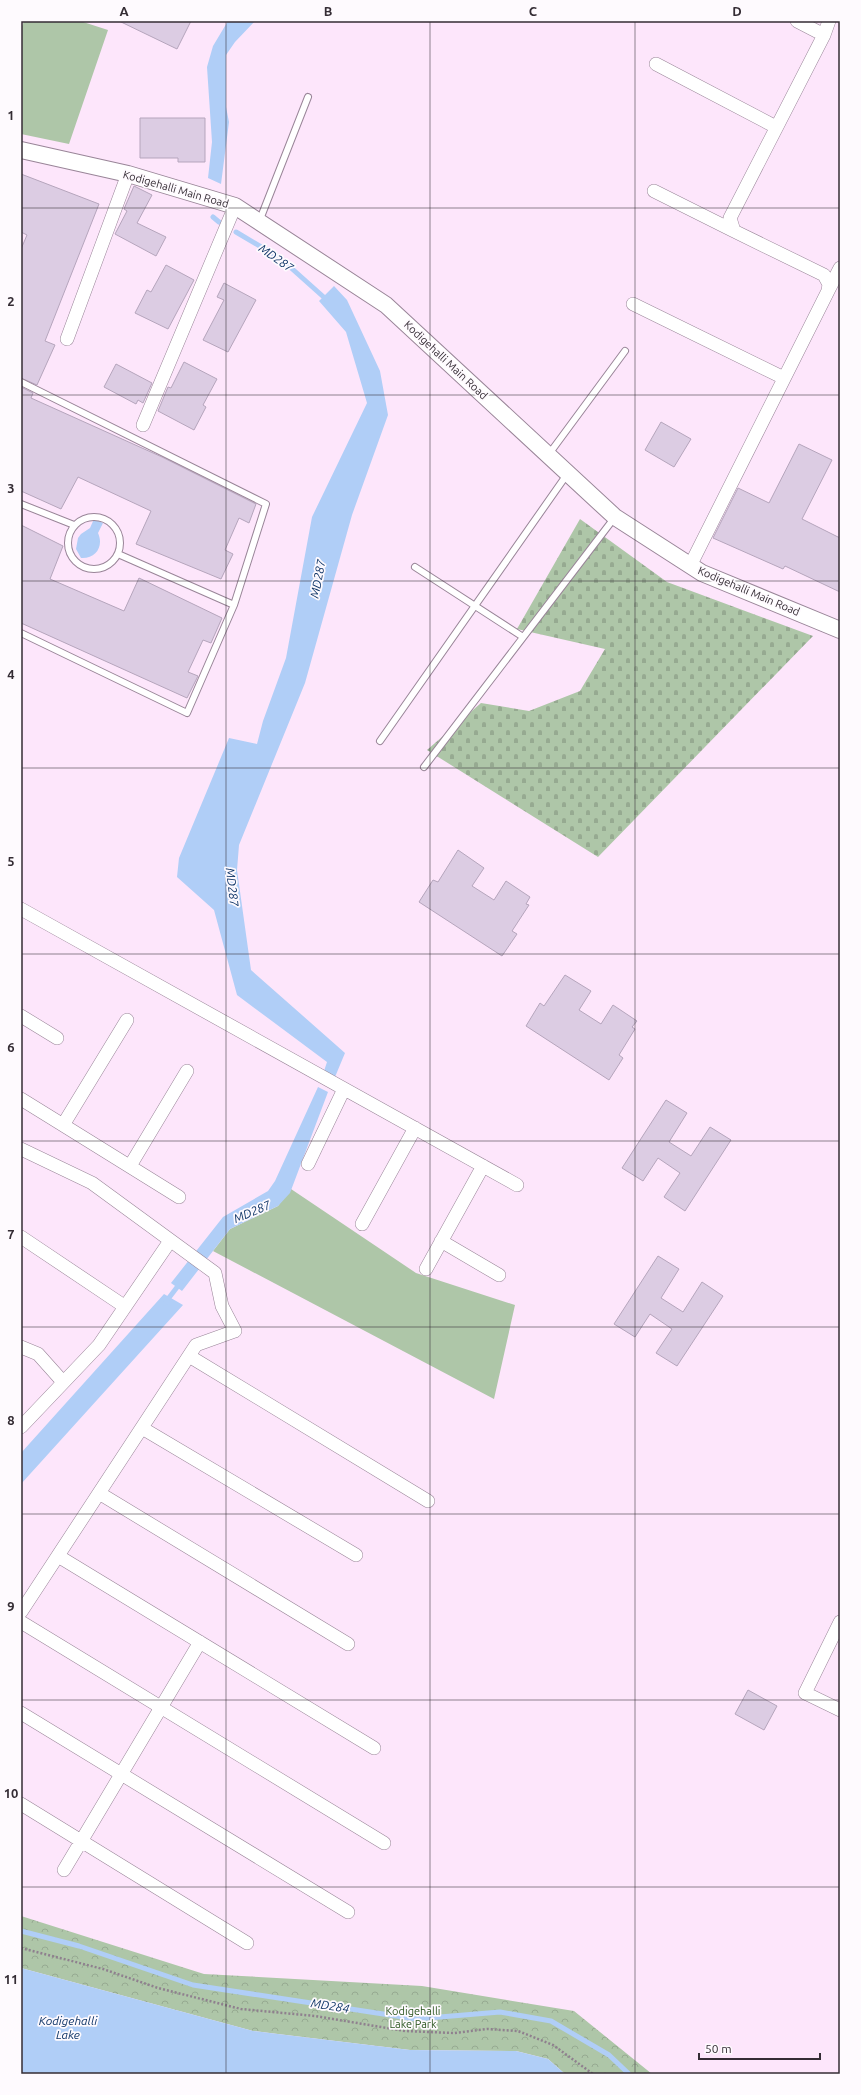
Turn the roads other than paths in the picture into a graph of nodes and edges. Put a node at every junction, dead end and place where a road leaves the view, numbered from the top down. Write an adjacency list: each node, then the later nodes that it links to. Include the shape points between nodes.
1 (797, 21): 3 (street)
2 (829, 21): 3 (street)
3 (824, 35): 6 (street)
4 (656, 64): 6 (street)
5 (308, 96): 11 (lane)
6 (776, 127): 12 (street, via 732,213 731,225)
7 (21, 150): 8 (street, Kodigehalli Main Road)
8 (128, 174): 10 (street, Kodigehalli Main Road); 16 (street)
9 (654, 191): 12 (street)
10 (235, 206): 11 (street, Kodigehalli Main Road); 20 (street)
11 (259, 222): 21 (street, Kodigehalli Main Road, via 386,305)
12 (734, 231): 14 (street, via 824,275 829,284)
13 (840, 268): 14 (street)
14 (828, 292): 18 (street)
15 (633, 304): 18 (street)
16 (67, 338)
17 (626, 351): 21 (lane)
18 (784, 378): 27 (street)
19 (21, 382): 29 (lane, via 266,504)
20 (144, 425)
21 (548, 455): 22 (street, Kodigehalli Main Road)
22 (568, 473): 24 (street, Kodigehalli Main Road); 30 (lane)
23 (21, 504): 25 (lane)
24 (615, 517): 27 (street, Kodigehalli Main Road); 33 (lane)
25 (74, 525): 26 (lane, via 91,517 100,517 108,521 115,527 119,536); 26 (lane, via 67,541 68,549 76,563 86,569 99,570 110,564)
26 (118, 554): 29 (lane)
27 (690, 566): 31 (street, Kodigehalli Main Road)
28 (415, 567): 30 (lane)
29 (234, 605): 32 (lane, via 187,713)
30 (475, 606): 33 (lane); 34 (lane)
31 (840, 630)
32 (21, 633)
33 (523, 638): 35 (lane)
34 (380, 741)
35 (424, 767)
36 (21, 909): 41 (street)
37 (21, 1016): 39 (street)
38 (127, 1020): 43 (street)
39 (57, 1038)
40 (187, 1071): 47 (street)
41 (344, 1089): 44 (street); 46 (street)
42 (21, 1099): 43 (street)
43 (63, 1125): 47 (street)
44 (415, 1128): 48 (street); 51 (street)
45 (21, 1150): 53 (street, via 92,1183)
46 (308, 1164)
47 (130, 1166): 50 (street)
48 (483, 1166): 49 (street); 54 (street)
49 (517, 1185)
50 (179, 1197)
51 (362, 1224)
52 (21, 1237): 57 (street)
53 (170, 1241): 57 (street); 59 (street, via 215,1273 222,1306 235,1331 196,1345)
54 (441, 1241): 55 (street); 56 (street)
55 (426, 1269)
56 (499, 1275)
57 (124, 1306): 60 (street, via 98,1345)
58 (21, 1347): 60 (street, via 38,1354)
59 (189, 1356): 62 (street); 64 (street)
60 (63, 1382): 61 (street)
61 (21, 1426)
62 (142, 1428): 63 (street); 65 (street)
63 (99, 1493): 66 (street); 71 (street)
64 (428, 1501)
65 (356, 1555)
66 (58, 1556): 67 (street); 70 (street)
67 (21, 1612)
68 (21, 1622): 72 (street)
69 (840, 1622): 73 (street, via 805,1693)
70 (200, 1642): 72 (street); 75 (street)
71 (348, 1644)
72 (161, 1707): 76 (street); 79 (street)
73 (840, 1710)
74 (21, 1713): 76 (street)
75 (374, 1748)
76 (121, 1774): 78 (street); 81 (street)
77 (21, 1804): 78 (street)
78 (81, 1841): 80 (street); 82 (street)
79 (384, 1843)
80 (64, 1870)
81 (348, 1912)
82 (247, 1943)

